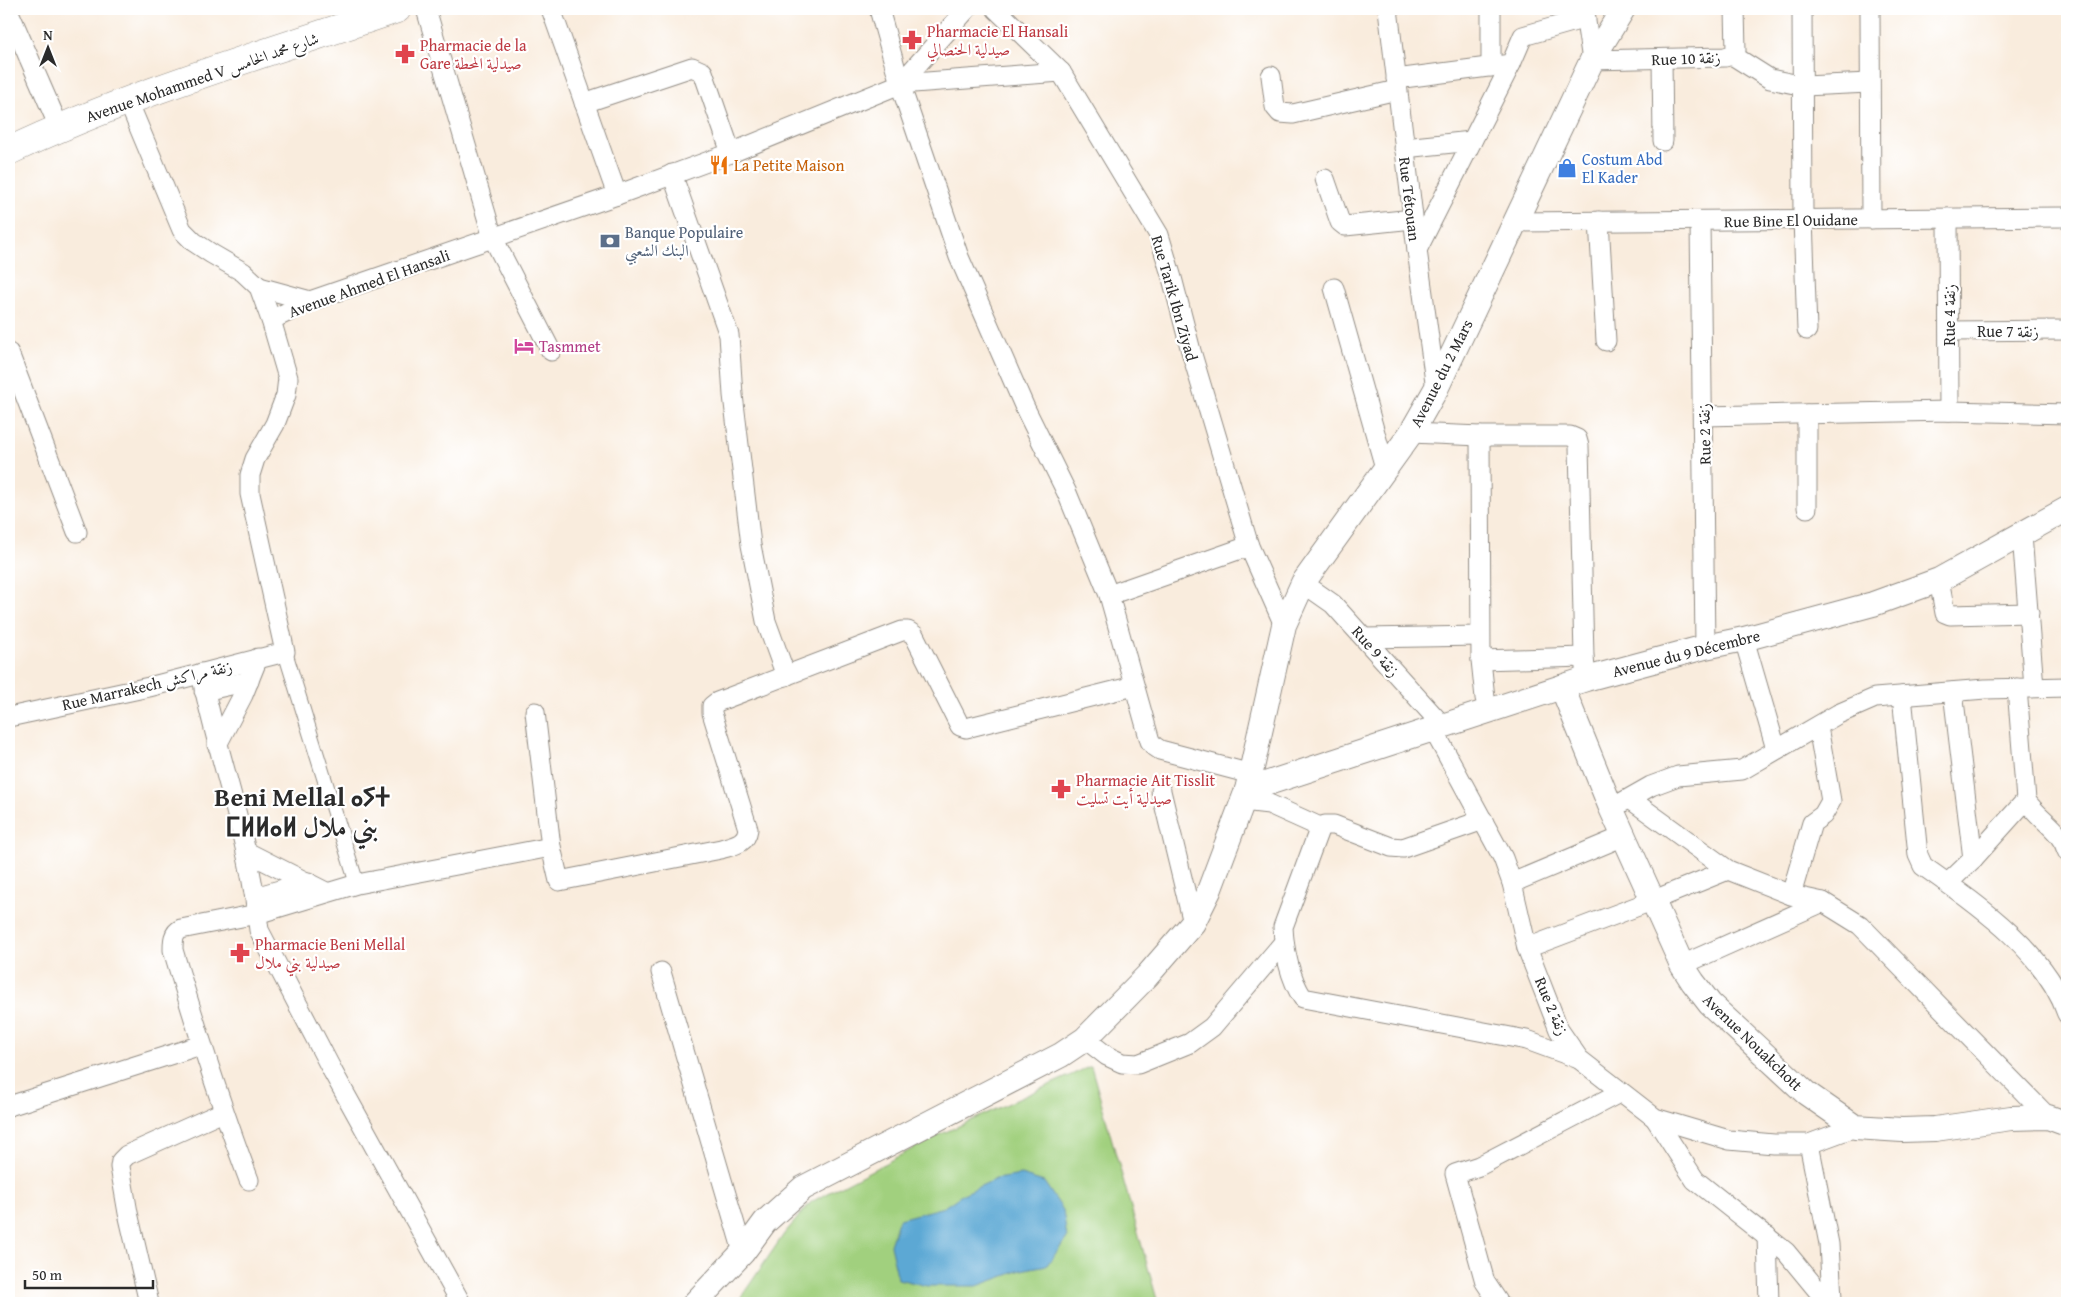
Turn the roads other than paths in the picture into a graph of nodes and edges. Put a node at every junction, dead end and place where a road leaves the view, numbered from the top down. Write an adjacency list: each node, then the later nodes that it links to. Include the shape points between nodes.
1 (397, 9): 26 (main road, Avenue Mohammed V شارع محمد الخامس)
2 (426, 9): 45 (street)
3 (551, 9): 27 (street)
4 (879, 9): 23 (street)
5 (967, 9): 23 (street, Avenue Ahmed El Hansali)
6 (996, 9): 20 (street, Rue Tarik Ibn Ziyad)
7 (1388, 9): 24 (street, Rue Tétouan)
8 (1491, 9): 19 (street)
9 (1623, 9): 17 (street, Avenue du 2 Mars)
10 (1735, 9): 15 (street, Rue 10 زنقة, via 1736,51)
11 (1802, 9): 25 (street)
12 (1870, 9): 22 (street)
13 (9, 12): 28 (street)
14 (1585, 13): 17 (street); 18 (street, via 1523,36)
15 (1732, 55): 16 (street, Rue 10 زنقة); 25 (street, via 1770,79)
16 (1662, 59): 17 (street, Rue 10 زنقة); 30 (street)
17 (1592, 60): 43 (street, Avenue du 2 Mars)
18 (1511, 64): 19 (street); 29 (street)
19 (1491, 67): 24 (street)
20 (1061, 72): 23 (street); 69 (street, Rue Tarik Ibn Ziyad, via 1159,235)
21 (1271, 76): 24 (street, via 1275,107 1280,113 1293,114)
22 (1870, 83): 25 (street); 40 (street)
23 (900, 84): 33 (street, Avenue Ahmed El Hansali); 72 (street, via 959,258)
24 (1396, 84): 31 (street, Rue Tétouan)
25 (1804, 86): 41 (street)
26 (128, 101): 28 (main road, Avenue Mohammed V شارع محمد الخامس); 47 (street, via 182,230 194,242 243,272)
27 (584, 103): 33 (street, via 692,67 703,72); 36 (street)
28 (59, 127): 32 (main road, Avenue Mohammed V شارع محمد الخامس)
29 (1472, 141): 31 (street); 46 (street)
30 (1663, 141)
31 (1404, 148): 39 (street, Rue Tétouan)
32 (9, 151)
33 (732, 152): 34 (street, Avenue Ahmed El Hansali)
34 (672, 174): 36 (street, Avenue Ahmed El Hansali); 83 (street, via 729,335 733,395 752,545 766,621)
35 (1325, 179): 39 (street, via 1340,222 1345,226)
36 (617, 195): 45 (street, Avenue Ahmed El Hansali)
37 (2067, 217): 38 (street, Rue Bine El Ouidane)
38 (1948, 218): 40 (street, Rue Bine El Ouidane); 53 (street, Rue 4 زنقة)
39 (1413, 219): 46 (street, Rue Tétouan)
40 (1871, 219): 41 (street, Rue Bine El Ouidane)
41 (1804, 220): 42 (street, Rue Bine El Ouidane); 51 (street)
42 (1700, 221): 44 (street, Rue Bine El Ouidane); 61 (street, Rue 2 زنقة)
43 (1515, 222): 44 (street, Rue Bine El Ouidane); 57 (street, Avenue du 2 Mars)
44 (1599, 222): 54 (street)
45 (493, 238): 49 (street, Avenue Ahmed El Hansali); 55 (street)
46 (1417, 250): 57 (street, Rue Tétouan)
47 (259, 287): 49 (street); 50 (street)
48 (1334, 288): 64 (street)
49 (310, 301): 50 (street, Avenue Ahmed El Hansali)
50 (271, 320): 79 (street, Avenue Ahmed El Hansali, via 288,378 286,395 276,424 254,459 250,494)
51 (1807, 330)
52 (2067, 330): 53 (street, Rue 7 زنقة)
53 (1949, 331): 58 (street, Rue 4 زنقة)
54 (1606, 341)
55 (551, 351)
56 (9, 353): 67 (street)
57 (1436, 389): 62 (street, Avenue du 2 Mars)
58 (1949, 411): 59 (street); 60 (street)
59 (1807, 414): 61 (street); 65 (street)
60 (2067, 414)
61 (1704, 416): 78 (street, Rue 2 زنقة)
62 (1411, 433): 63 (street); 64 (street, Avenue du 2 Mars)
63 (1480, 436): 75 (street); 82 (street, via 1570,436 1577,439)
64 (1385, 468): 71 (street, Avenue du 2 Mars)
65 (1807, 508)
66 (2067, 509): 68 (street, Avenue du 9 Décembre)
67 (77, 532)
68 (2022, 535): 70 (street, Avenue du 9 Décembre); 73 (street)
69 (1249, 546): 72 (street); 74 (street, Rue Tarik Ibn Ziyad)
70 (1939, 580): 73 (street, via 1945,613 1950,615); 77 (street, Avenue du 9 Décembre, via 1873,604)
71 (1303, 583): 74 (street, Avenue du 2 Mars); 76 (street, Rue 9 زنقة, via 1333,604)
72 (1110, 595): 86 (street)
73 (2029, 613): 89 (street)
74 (1284, 625): 99 (street, Avenue du 2 Mars)
75 (1480, 636): 76 (street); 81 (street)
76 (1365, 638): 96 (street, Rue 9 زنقة)
77 (1744, 639): 78 (street, Avenue du 9 Décembre); 98 (street)
78 (1705, 647): 82 (street, Avenue du 9 Décembre)
79 (285, 652): 80 (street, Rue Marrakech زنقة مراكش); 114 (street, Avenue Ahmed El Hansali)
80 (258, 658): 84 (street); 85 (street, Rue Marrakech زنقة مراكش)
81 (1481, 660): 82 (street); 92 (street)
82 (1585, 668): 87 (street, Avenue du 9 Décembre)
83 (786, 676): 86 (street, via 908,631 914,635 960,726 966,728); 106 (street, via 712,706 748,829 741,842 721,849 560,881)
84 (249, 681): 85 (street); 97 (street)
85 (202, 682): 94 (street, Rue Marrakech زنقة مراكش); 97 (street)
86 (1134, 686): 99 (street, via 1146,732 1154,746)
87 (1562, 687): 92 (street, Avenue du 9 Décembre); 102 (street, Avenue Nouakchott)
88 (2067, 687): 89 (street)
89 (2025, 688): 90 (street); 101 (street)
90 (1953, 692): 91 (street); 109 (street)
91 (1902, 696): 95 (street, via 1875,698); 113 (street, via 1918,855 1923,866)
92 (1489, 711): 96 (street, Avenue du 9 Décembre)
93 (535, 712): 106 (street)
94 (9, 717)
95 (1818, 726): 98 (street); 116 (street, via 1831,801 1823,815 1812,823)
96 (1438, 728): 99 (street, Avenue du 9 Décembre, via 1295,775); 103 (street, Rue 2 زنقة)
97 (217, 745): 108 (street)
98 (1776, 750): 102 (street, via 1742,770 1678,776)
99 (1248, 784): 104 (street, via 1269,804); 120 (street, Avenue du 2 Mars, via 1209,890)
100 (1161, 792): 120 (street)
101 (2026, 800): 107 (street, via 2060,836); 109 (street)
102 (1620, 803): 105 (street, Avenue Nouakchott); 110 (street)
103 (1483, 820): 104 (street, via 1403,848 1334,825); 112 (street, Rue 2 زنقة)
104 (1320, 827): 121 (street, via 1285,918)
105 (1624, 836): 112 (street); 117 (street, Avenue Nouakchott)
106 (551, 847): 114 (street)
107 (2067, 851)
108 (247, 852): 111 (street); 119 (street)
109 (1973, 859): 113 (street)
110 (1728, 870): 116 (street); 117 (street)
111 (308, 882): 115 (street); 119 (street)
112 (1512, 883): 122 (street, Rue 2 زنقة)
113 (1948, 883): 125 (street, via 2015,937 2033,956)
114 (357, 884): 115 (street)
115 (326, 892): 119 (street)
116 (1791, 895): 118 (street)
117 (1654, 900): 122 (street); 123 (street, Avenue Nouakchott)
118 (1824, 902): 123 (street); 133 (street, via 1860,924)
119 (256, 906): 127 (street, via 181,928 174,936 173,950); 140 (street, via 259,930 333,1072)
120 (1193, 923): 126 (street, Avenue du 2 Mars)
121 (1284, 942): 126 (street, via 1212,1027 1190,1043 1138,1064 1122,1063 1107,1056); 128 (street, via 1297,990 1303,998 1527,1040)
122 (1527, 948): 128 (street, Rue 2 زنقة, via 1559,1030)
123 (1682, 964): 134 (street, Avenue Nouakchott, via 1710,1004 1806,1093)
124 (661, 972): 138 (street)
125 (2067, 1014)
126 (1085, 1039): 138 (street, Avenue du 2 Mars, via 1061,1055 803,1188 766,1222)
127 (201, 1045): 130 (street); 131 (street)
128 (1580, 1059): 129 (street, Rue 2 زنقة)
129 (1621, 1092): 132 (street, Rue 2 زنقة); 142 (street, via 1479,1166 1455,1174 1484,1282)
130 (9, 1106)
131 (223, 1112): 136 (street); 139 (street, via 127,1155 121,1161 128,1212)
132 (1655, 1118): 135 (street, Rue 2 زنقة, via 1728,1140); 137 (street, via 1695,1180)
133 (2058, 1121): 134 (street, via 2011,1118 1935,1129 1902,1130)
134 (1855, 1127): 135 (street, Rue 2 زنقة)
135 (1809, 1144): 137 (street, via 1829,1244 1831,1301 1826,1301 1793,1259)
136 (249, 1180)
137 (1767, 1236): 143 (street)
138 (743, 1252): 141 (street, Avenue du 2 Mars)
139 (150, 1303)
140 (461, 1303)
141 (695, 1303)
142 (1499, 1303)
143 (1769, 1303)

